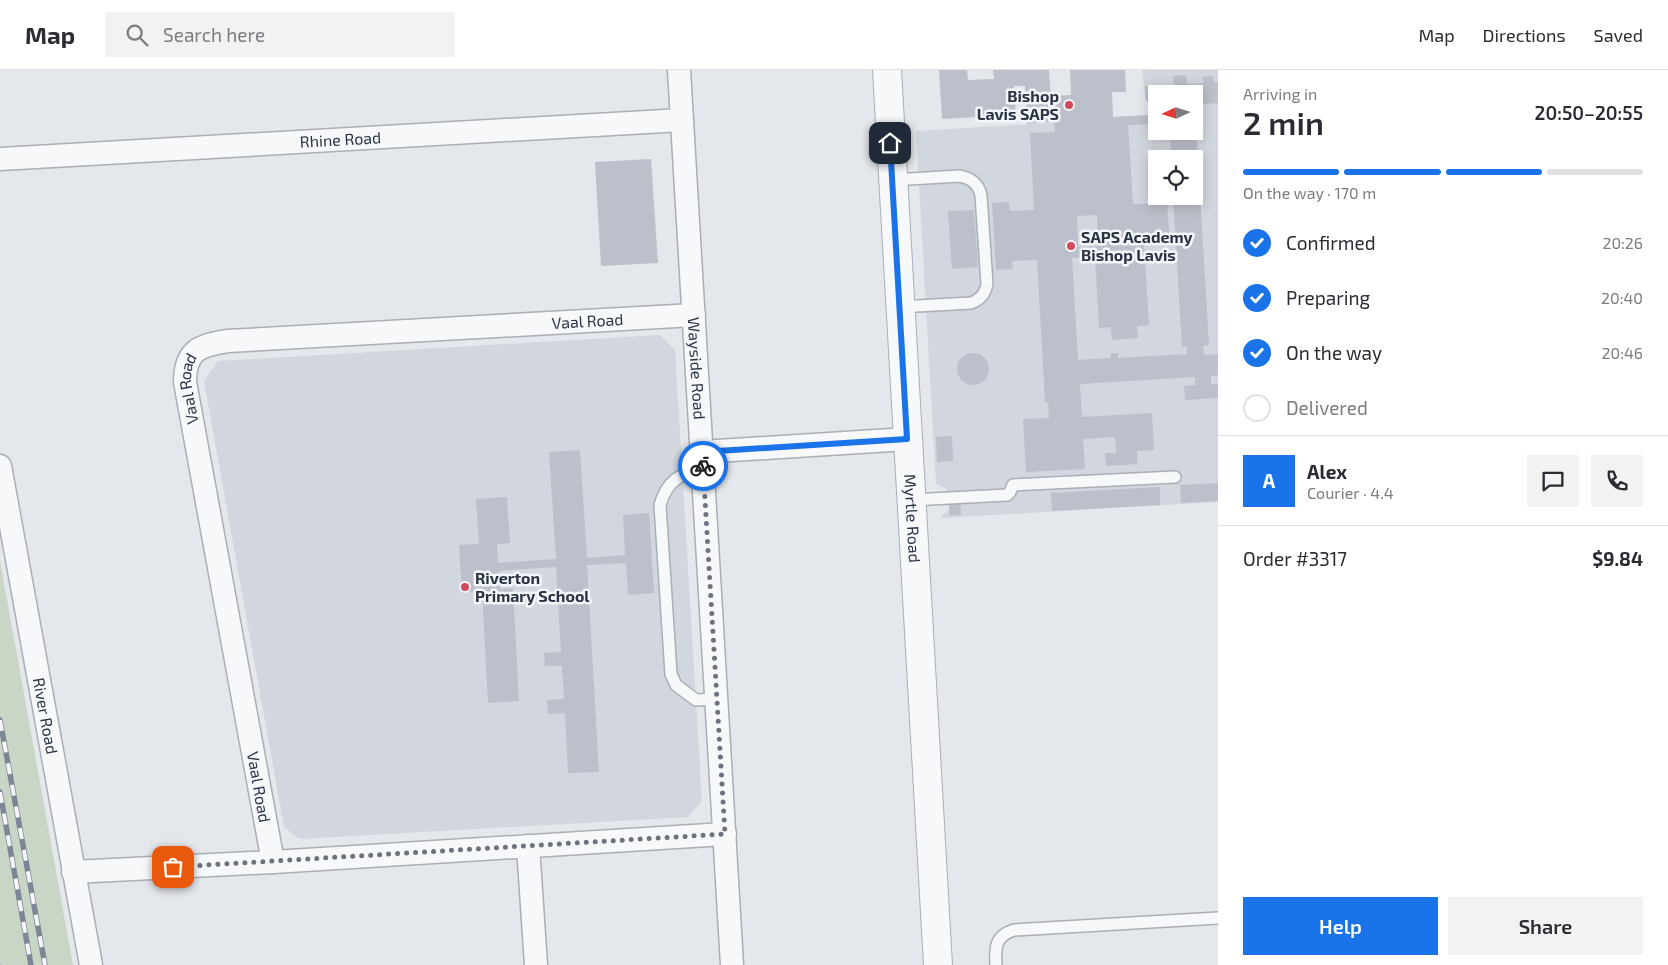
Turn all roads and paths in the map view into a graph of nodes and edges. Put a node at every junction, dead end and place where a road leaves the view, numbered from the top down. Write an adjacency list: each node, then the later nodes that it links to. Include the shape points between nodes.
1 (679, 70): 3 (street, Wayside Road)
2 (887, 70): 5 (street, Myrtle Road)
3 (682, 120): 4 (street, Rhine Road); 7 (street, Wayside Road)
4 (0, 159)
5 (892, 180): 6 (street, Myrtle Road); 6 (lane, via 959,176 973,180 981,195 987,284 984,294 971,303)
6 (899, 307): 8 (street, Myrtle Road)
7 (694, 315): 9 (street, Wayside Road); 16 (street, Vaal Road, via 228,341 200,347 191,356 185,368 187,396)
8 (907, 439): 9 (street); 12 (street, Myrtle Road)
9 (702, 459): 13 (street, Wayside Road); 13 (lane, via 673,481 660,506 670,674 676,685 696,700)
10 (0, 466): 17 (street, River Road)
11 (1175, 477): 12 (lane, via 1013,485 1007,495)
12 (910, 500): 22 (street, Myrtle Road)
13 (716, 699): 14 (street, Wayside Road)
14 (725, 834): 15 (street); 21 (street, Wayside Road)
15 (528, 846): 16 (street); 20 (street)
16 (273, 862): 17 (street)
17 (74, 872): 19 (street, River Road)
18 (1218, 918): 23 (lane, via 1014,930 1005,933 997,942)
19 (90, 965)
20 (536, 965)
21 (732, 965)
22 (938, 965)
23 (996, 965)

